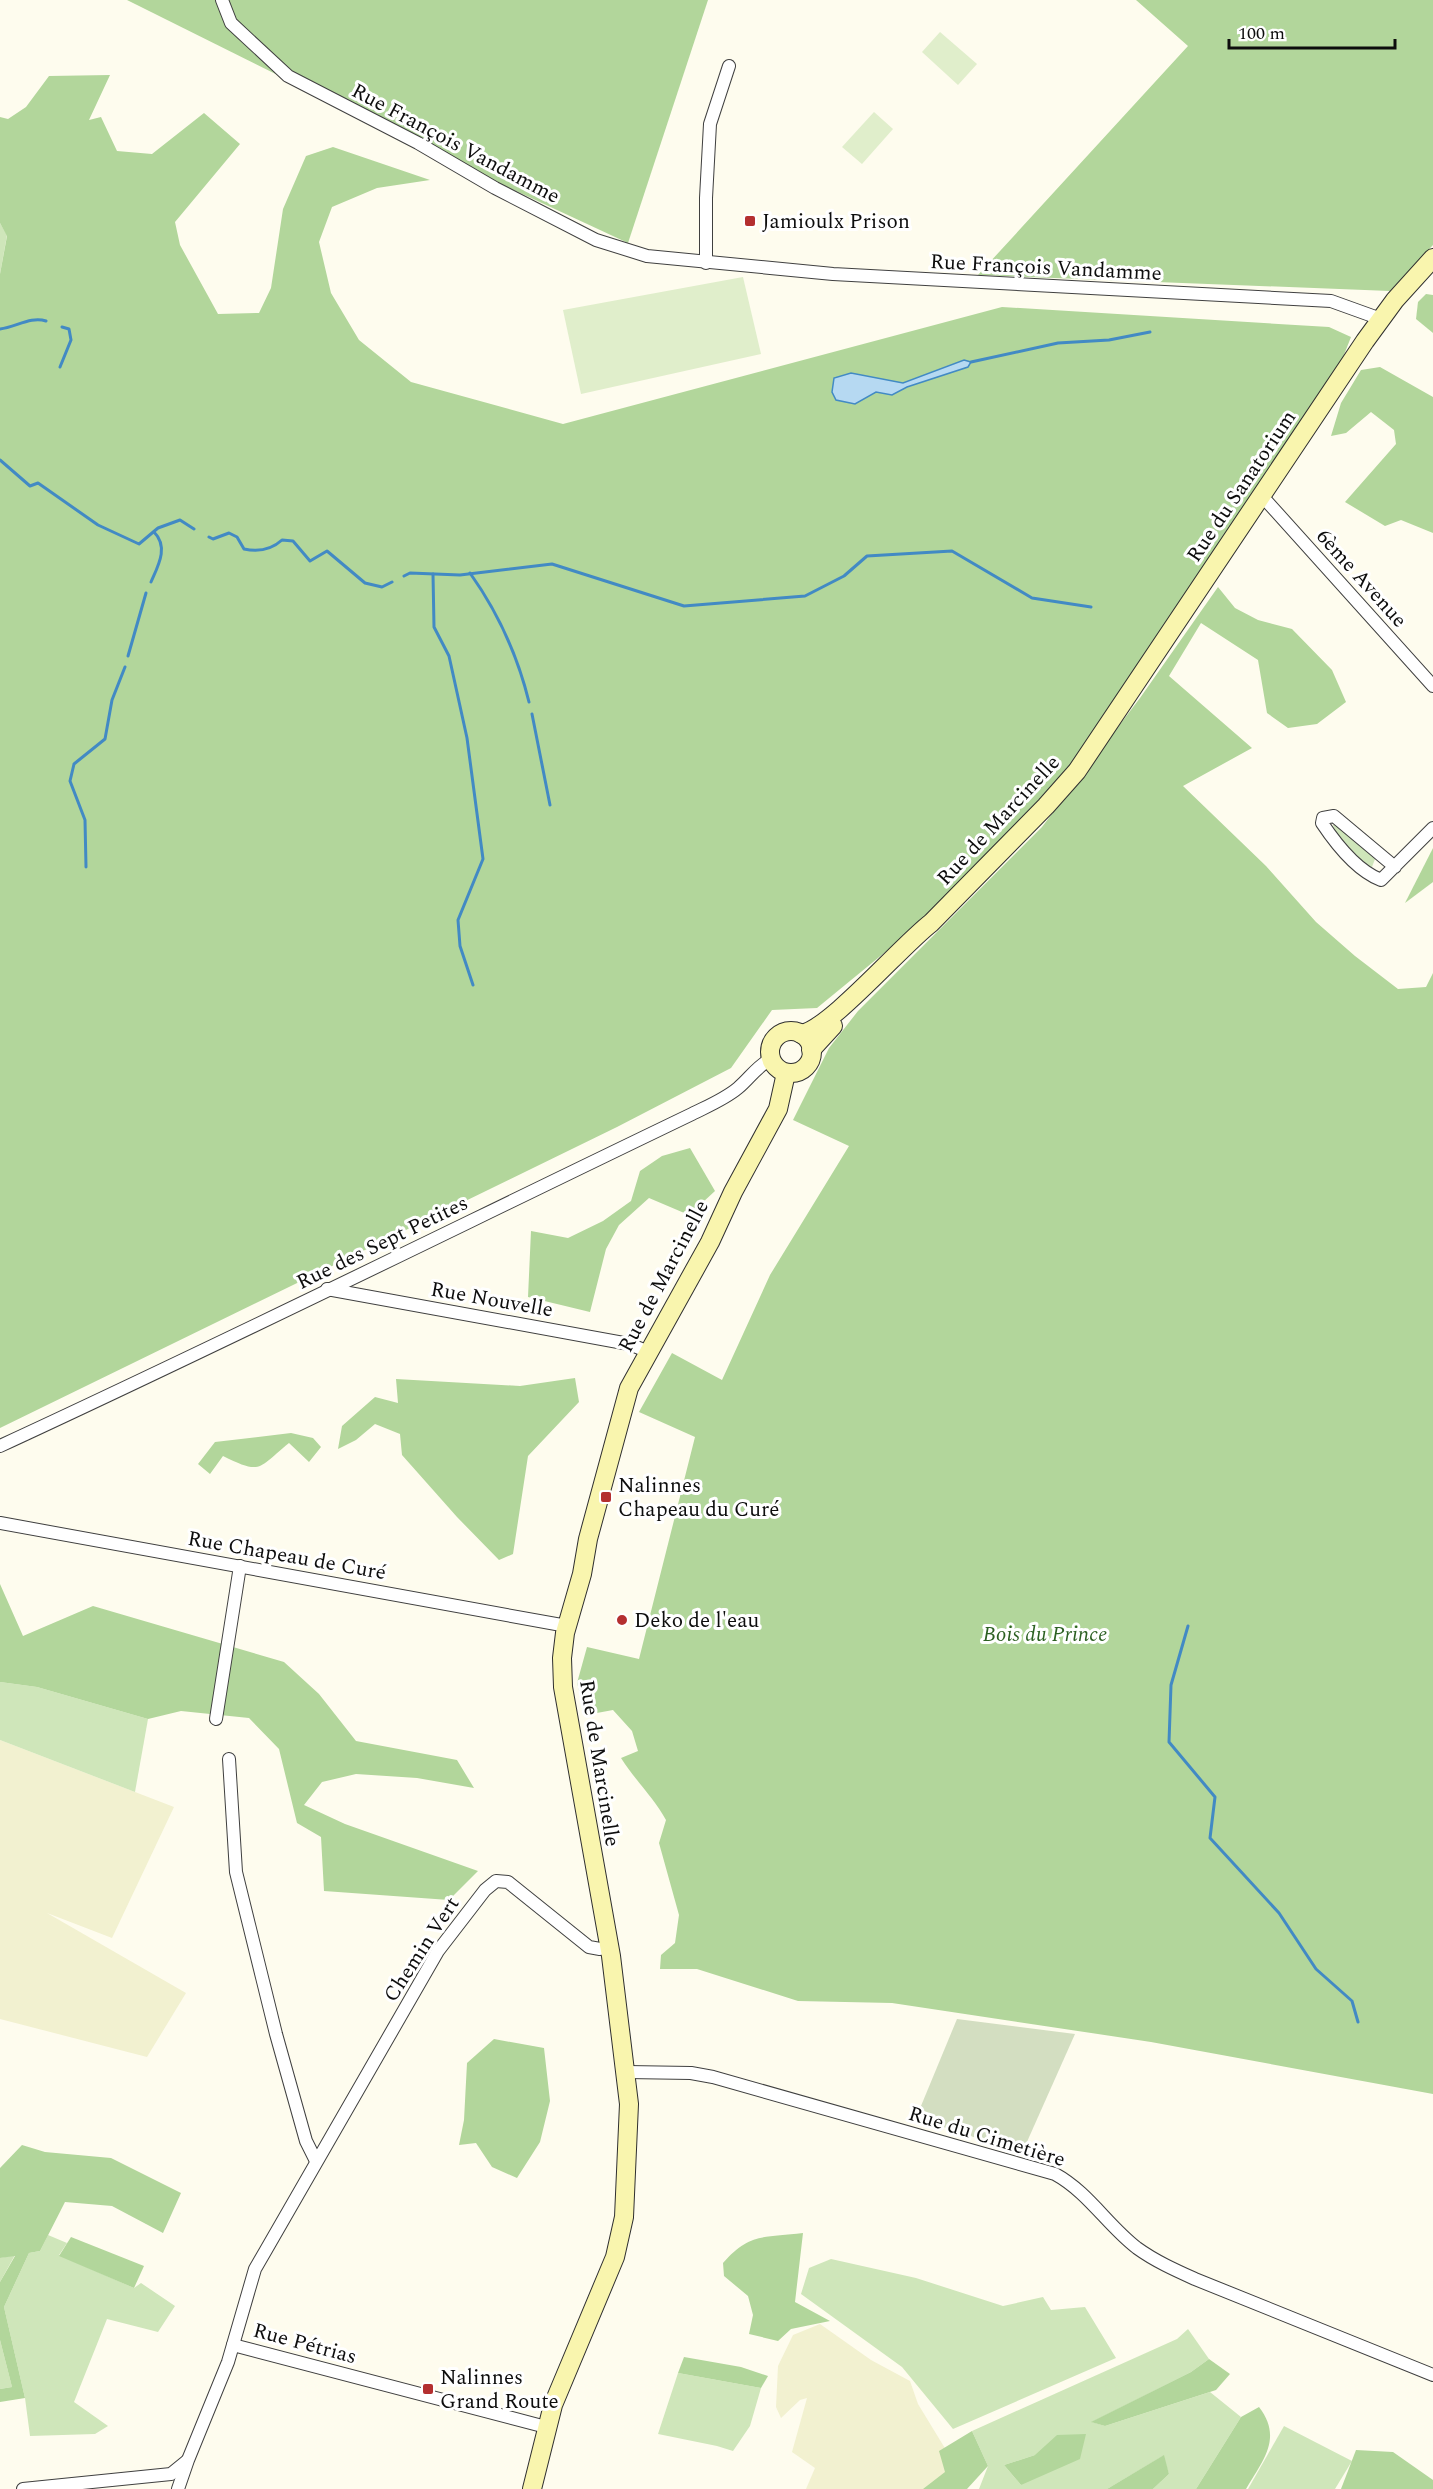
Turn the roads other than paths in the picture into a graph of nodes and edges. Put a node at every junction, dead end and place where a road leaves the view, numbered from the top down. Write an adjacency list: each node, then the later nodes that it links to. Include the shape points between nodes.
1 (222, 0): 4 (street, Rue François Vandamme, via 231,22 288,76 596,240 647,256)
2 (729, 66): 4 (street, via 710,124)
3 (1433, 258): 5 (street, Rue du Sanatorium)
4 (706, 263): 5 (street, Rue François Vandamme, via 854,276 1331,301)
5 (1381, 319): 6 (street, Rue du Sanatorium)
6 (1262, 496): 7 (street, 6ème Avenue); 8 (street, Rue du Sanatorium)
7 (1433, 686)
8 (1095, 746): 11 (street, Rue de Marcinelle, via 1060,792)
9 (1433, 828): 10 (street)
10 (1395, 867): 10 (street, via 1334,816 1323,818 1328,831 1368,875 1381,880)
11 (806, 1042): 12 (street, Rue de Marcinelle, via 788,1032 776,1037 770,1049); 13 (street, Rue de Marcinelle, via 811,1056 805,1068)
12 (771, 1059): 13 (street); 14 (street, Rue des Sept Petites, via 727,1096)
13 (786, 1073): 15 (street, Rue de Marcinelle, via 777,1109)
14 (327, 1289): 15 (street, Rue Nouvelle, via 629,1344); 16 (street, Rue des Sept Petites, via 203,1352)
15 (649, 1352): 19 (street, Rue de Marcinelle, via 626,1397)
16 (0, 1446)
17 (0, 1524): 18 (street, Rue Chapeau de Curé)
18 (240, 1566): 19 (street, Rue Chapeau de Curé); 20 (street)
19 (567, 1626): 22 (street, Rue de Marcinelle, via 563,1687)
20 (216, 1719)
21 (229, 1759): 24 (street, via 236,1872 245,1915 306,2141)
22 (609, 1947): 23 (street, Rue de Marcinelle); 24 (street, Chemin Vert, via 589,1947 508,1882 490,1884 438,1952)
23 (627, 2073): 26 (street, Rue du Cimetière, via 691,2073 724,2079 1055,2174 1076,2187 1137,2248 1156,2261); 27 (street, Rue de Marcinelle, via 628,2151 620,2236)
24 (316, 2161): 25 (street, Chemin Vert, via 255,2269)
25 (233, 2345): 27 (street, Rue Pétrias); 28 (street, Rue Pétrias)
26 (1433, 2375)
27 (546, 2427): 31 (street, Rue de Marcinelle)
28 (188, 2460): 29 (street, via 171,2474); 30 (street, Rue Pétrias)
29 (23, 2489)
30 (178, 2489)
31 (532, 2489)

